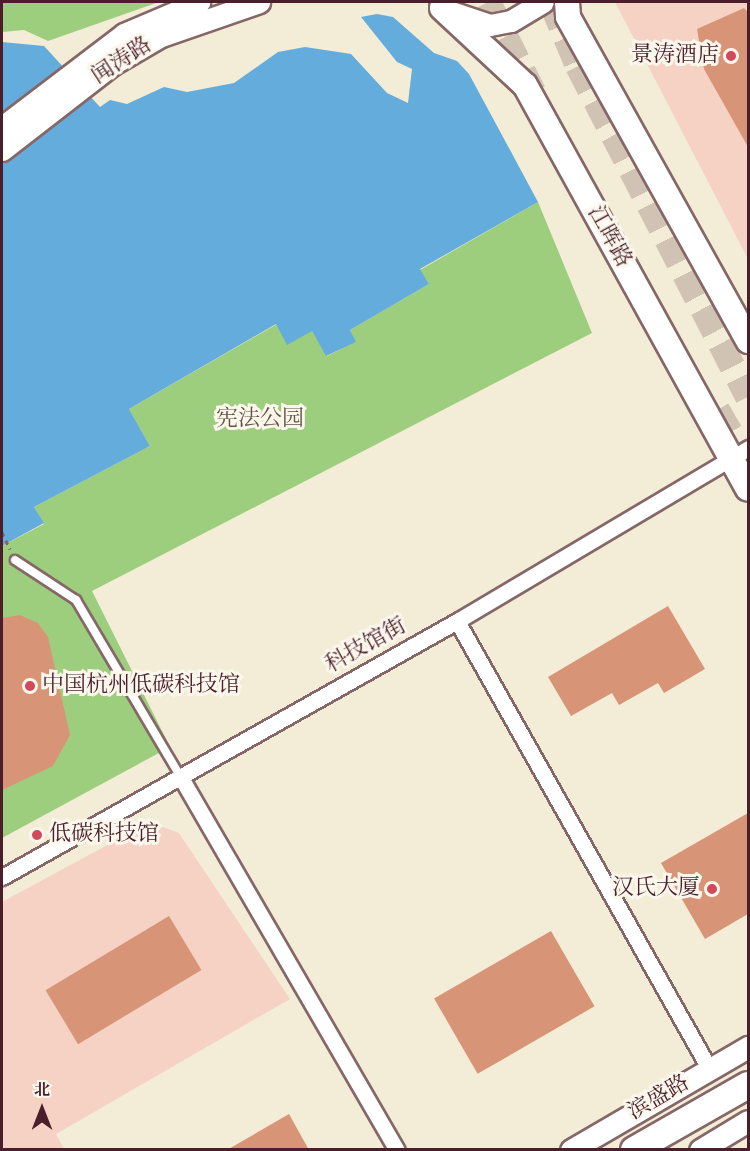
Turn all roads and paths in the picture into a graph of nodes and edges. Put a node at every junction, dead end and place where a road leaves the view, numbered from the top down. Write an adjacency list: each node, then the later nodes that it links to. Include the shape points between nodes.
1 (199, 2): 6 (main road, 闻涛路, via 124,34)
2 (259, 2): 6 (main road, 闻涛路)
3 (543, 2): 5 (main road, via 511,21 489,25 464,20)
4 (567, 2): 9 (main road, via 568,17)
5 (436, 4): 10 (main road, 江晖路, via 525,85)
6 (106, 58): 7 (main road, 闻涛路); 8 (main road, 闻涛路)
7 (2, 126)
8 (2, 150)
9 (748, 341)
10 (740, 453): 11 (main road, 江晖路); 14 (street, 科技馆街)
11 (748, 489)
12 (2, 532): 13 (path)
13 (15, 560): 15 (lane, via 76,600)
14 (457, 621): 15 (street, 科技馆街); 18 (street)
15 (180, 776): 16 (street, 科技馆街); 21 (street)
16 (2, 877)
17 (748, 1047): 18 (main road, 滨盛路)
18 (709, 1068): 22 (main road, 滨盛路)
19 (748, 1085): 23 (highway)
20 (748, 1121): 24 (main road)
21 (398, 1149)
22 (571, 1149)
23 (634, 1149)
24 (700, 1149)

